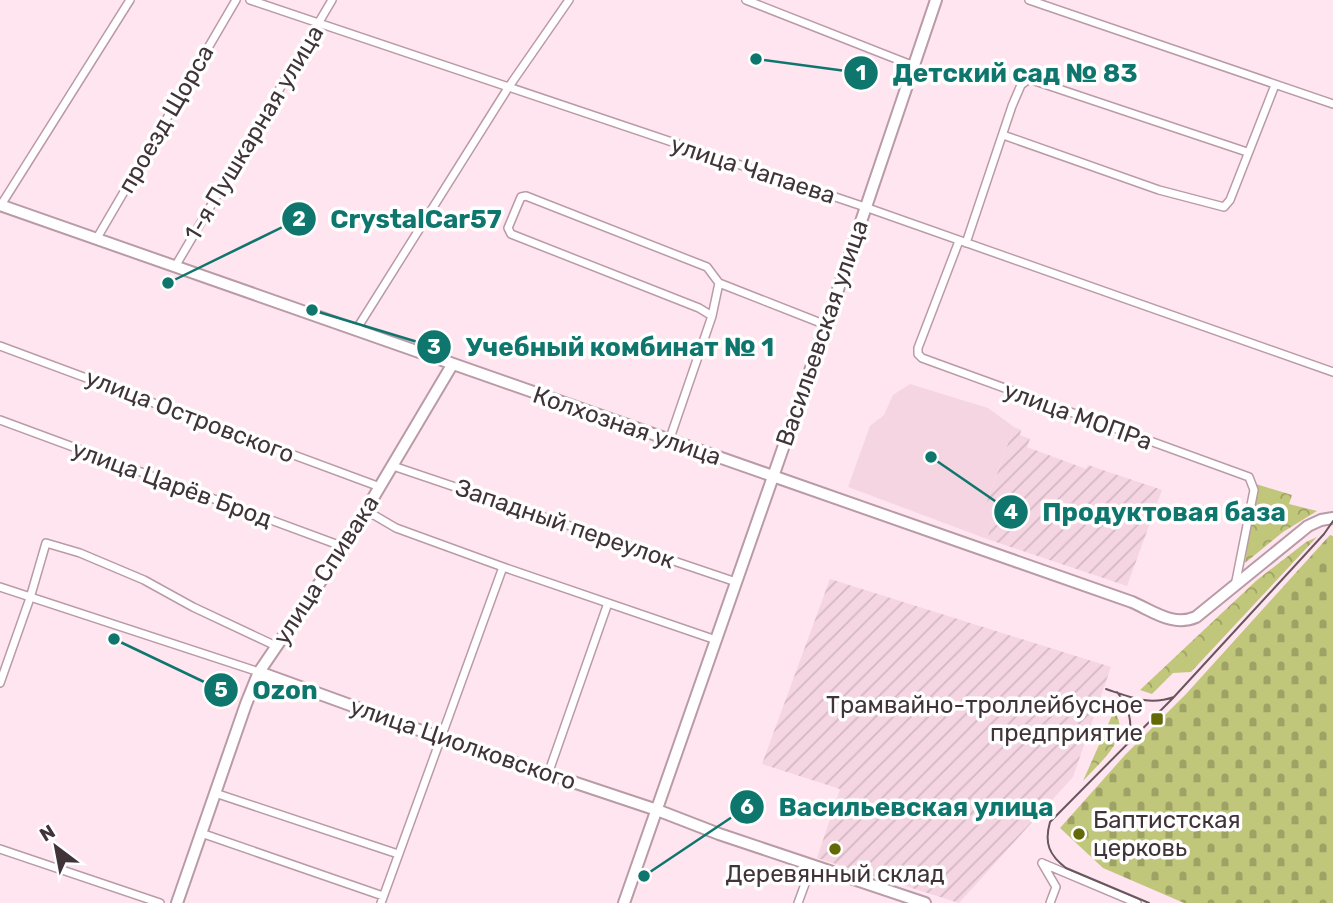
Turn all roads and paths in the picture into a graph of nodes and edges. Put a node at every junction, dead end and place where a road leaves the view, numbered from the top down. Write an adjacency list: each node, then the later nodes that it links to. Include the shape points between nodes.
1 (130, 0): 16 (street)
2 (236, 0): 18 (street, проезд Щорса)
3 (250, 0): 9 (street, улица Чапаева)
4 (332, 0): 9 (street, 1-я Пушкарная улица)
5 (569, 0): 12 (street)
6 (746, 0): 10 (street)
7 (936, 0): 10 (street, Васильевская улица)
8 (1029, 0): 11 (street)
9 (318, 24): 12 (street, улица Чапаева); 20 (street, 1-я Пушкарная улица)
10 (914, 66): 17 (street, Васильевская улица)
11 (1275, 85): 13 (street); 15 (street)
12 (508, 88): 17 (street, улица Чапаева); 24 (street)
13 (1333, 104)
14 (1003, 135): 15 (street, via 1021,85 1029,79); 15 (street, via 1219,208 1230,200); 19 (street)
15 (1247, 152)
16 (1, 205): 18 (street, Колхозная улица)
17 (865, 207): 19 (street, улица Чапаева); 23 (street, Васильевская улица)
18 (97, 238): 20 (street, Колхозная улица)
19 (963, 242): 27 (street, улица Чапаева); 38 (street, улица МОПРа, via 918,354 1249,477 1254,490)
20 (176, 265): 24 (street, Колхозная улица)
21 (719, 283): 22 (street); 22 (street, via 707,267 526,196 518,200 508,228 511,234); 23 (street)
22 (712, 316): 29 (street)
23 (826, 325): 31 (street, Васильевская улица)
24 (356, 330): 26 (street, Колхозная улица)
25 (0, 346): 32 (street, улица Островского)
26 (452, 365): 29 (street, Колхозная улица); 30 (street, улица Спивака)
27 (1333, 372)
28 (0, 420): 35 (street, улица Царёв Брод)
29 (669, 441): 31 (street, Колхозная улица)
30 (393, 466): 32 (street, улица Спивака); 37 (street, Западный переулок)
31 (773, 475): 37 (street, Васильевская улица); 38 (street, Колхозная улица, via 1174,621 1196,617)
32 (380, 487): 33 (street, улица Спивака)
33 (367, 511): 35 (street, улица Спивака); 36 (street, via 396,528)
34 (1333, 517): 38 (street, via 1308,527)
35 (344, 547): 43 (street, улица Спивака)
36 (503, 567): 41 (street); 46 (street)
37 (736, 582): 42 (street, Васильевская улица)
38 (1235, 586)
39 (0, 587): 40 (street, улица Циолковского)
40 (30, 598): 43 (street, via 46,543 144,580); 44 (street, улица Циолковского); 45 (street)
41 (608, 603): 42 (street); 47 (street)
42 (716, 640): 49 (street, Васильевская улица)
43 (276, 646): 44 (street, улица Спивака)
44 (259, 672): 46 (street, улица Циолковского); 48 (street, улица Спивака)
45 (1, 677)
46 (441, 738): 47 (street, улица Циолковского); 52 (street)
47 (548, 774): 49 (street, улица Циолковского)
48 (215, 793): 50 (street, улица Спивака); 52 (street)
49 (657, 810): 53 (street, улица Циолковского); 57 (street, Васильевская улица)
50 (201, 832): 54 (street); 56 (street, улица Спивака)
51 (0, 849): 55 (street)
52 (398, 854): 54 (street)
53 (812, 865): 58 (street); 59 (street, улица Циолковского)
54 (382, 899)
55 (160, 903)
56 (177, 903)
57 (624, 903)
58 (798, 903)
59 (925, 903)
60 (1050, 903): 61 (street, via 1056,887 1042,863)
61 (1137, 903)

